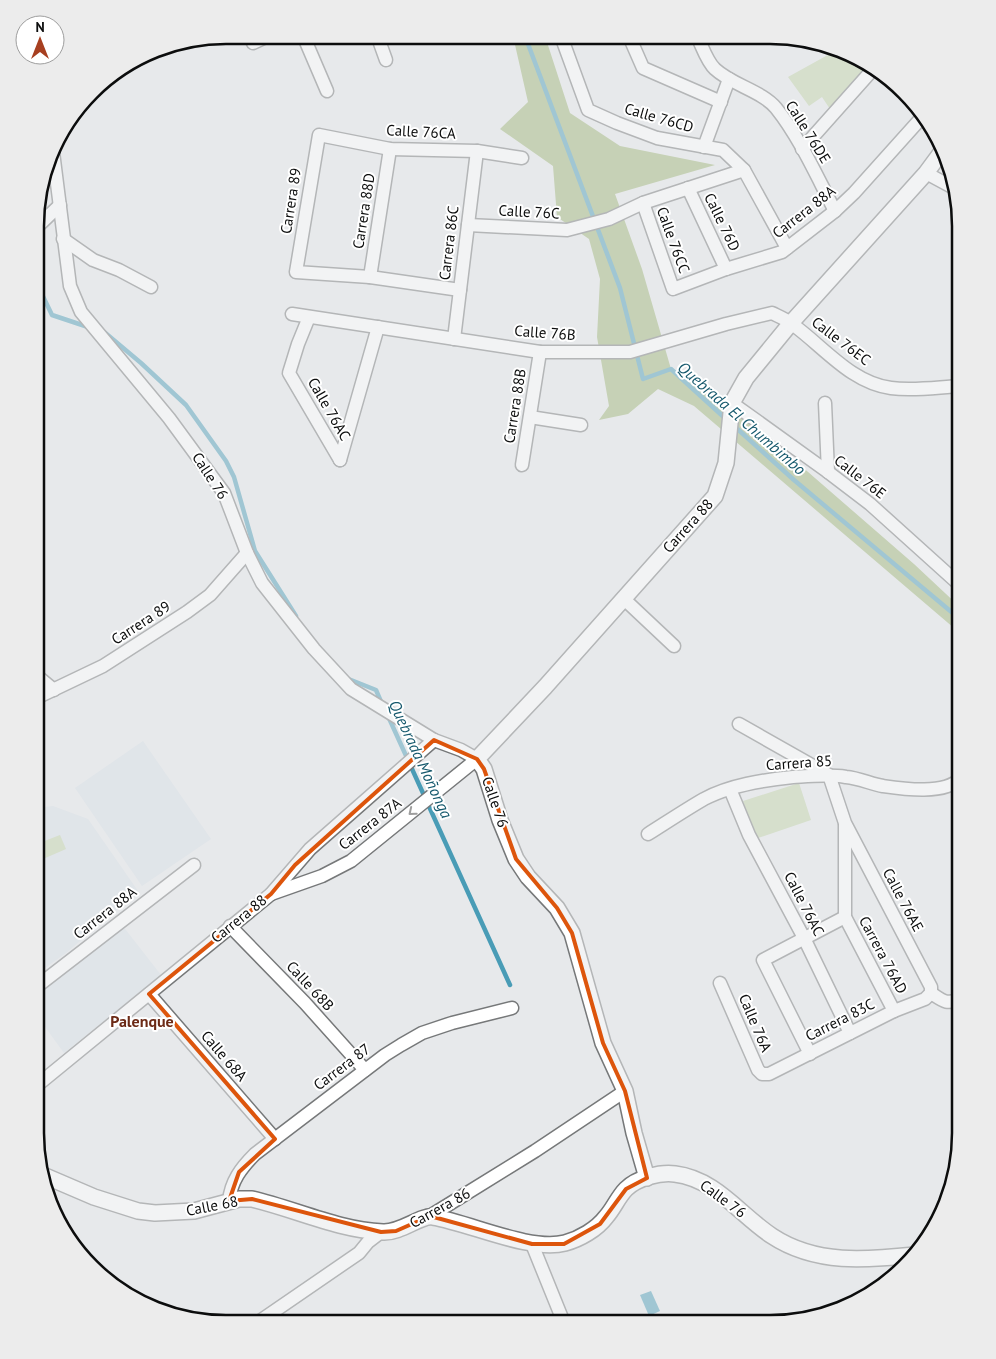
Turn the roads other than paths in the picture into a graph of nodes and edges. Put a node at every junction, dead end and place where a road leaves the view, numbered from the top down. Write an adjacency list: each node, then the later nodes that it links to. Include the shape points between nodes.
1 (307, 44): 9 (street)
2 (380, 44): 6 (street)
3 (564, 44): 13 (street, Calle 76CD, via 588,110 657,138)
4 (632, 44): 10 (street, via 643,68)
5 (700, 44): 8 (street, Calle 76DE, via 714,68)
6 (386, 60)
7 (870, 73): 15 (street)
8 (729, 80): 10 (street); 15 (street, Calle 76DE, via 775,107)
9 (327, 91)
10 (721, 102): 13 (street)
11 (919, 121): 26 (street, Carrera 88A)
12 (318, 135): 14 (street, Calle 76CA); 32 (street, Carrera 89, via 296,272)
13 (704, 147): 20 (street, Calle 76CD, via 724,150)
14 (390, 149): 16 (street, Calle 76CA); 32 (street, Carrera 88D)
15 (802, 149): 26 (street, Calle 76DE)
16 (477, 151): 18 (street, Calle 76CA); 28 (street, Carrera 86C)
17 (938, 156): 21 (street, Carrera 88)
18 (522, 158)
19 (55, 164): 25 (street, Calle 76)
20 (744, 170): 23 (street); 30 (street)
21 (926, 173): 22 (street); 38 (street, Carrera 88)
22 (948, 185)
23 (688, 188): 24 (street); 31 (street, Calle 76D)
24 (643, 203): 28 (street, Calle 76C, via 609,219 567,230); 34 (street, Calle 76CC)
25 (60, 205): 27 (street); 29 (street, Calle 76)
26 (835, 211): 30 (street, Carrera 88A)
27 (44, 221)
28 (468, 225): 35 (street, Carrera 86C)
29 (63, 239): 33 (street, via 93,260); 49 (street, Calle 76, via 70,286 81,312 169,418 224,493)
30 (787, 248): 31 (street, Carrera 88A)
31 (726, 269): 34 (street, Carrera 88A)
32 (370, 277): 35 (street)
33 (150, 287)
34 (673, 289)
35 (460, 290): 40 (street, Carrera 86C)
36 (292, 314): 37 (street, Calle 76B)
37 (309, 317): 39 (street, Calle 76B); 39 (street, Calle 76AC, via 289,373 340,460)
38 (791, 323): 41 (street, Calle 76B, via 772,313 630,352); 42 (street, Calle 76EC, via 845,367 876,384 911,389); 45 (street, Carrera 88, via 746,378)
39 (378, 327): 40 (street, Calle 76B)
40 (454, 339): 41 (street, Calle 76B)
41 (540, 352): 44 (street, Carrera 88B)
42 (952, 387)
43 (825, 403): 48 (street)
44 (530, 417): 46 (street); 47 (street, Carrera 88B)
45 (730, 417): 48 (street, Calle 76E); 51 (street, Carrera 88, via 726,463 716,496)
46 (581, 425)
47 (522, 465)
48 (828, 472): 50 (street, Calle 76E, via 870,504)
49 (247, 553): 54 (street, Carrera 89, via 210,594 187,612 103,666); 57 (street, Calle 76, via 262,583 333,671 351,689)
50 (952, 578)
51 (623, 598): 52 (street); 58 (street, Carrera 88)
52 (674, 646)
53 (44, 682): 54 (street)
54 (54, 690): 55 (street, Carrera 89)
55 (44, 694)
56 (739, 724): 59 (street)
57 (434, 740): 58 (street, Calle 76); 65 (street, Carrera 88, via 310,850)
58 (477, 759): 65 (street, Carrera 87A, one-way to 65, via 351,861 322,876); 81 (street, Calle 76, via 484,769 516,859 557,908 572,933 603,1043)
59 (829, 775): 60 (street, Carrera 85, via 882,786 925,789); 61 (street, Carrera 85); 62 (street)
60 (952, 785)
61 (730, 789): 63 (street, Carrera 85, via 704,799); 68 (street, Calle 76AC, via 749,835)
62 (845, 823): 66 (street, Carrera 76AD); 71 (street, Calle 76AE, via 931,987)
63 (648, 834)
64 (194, 865): 69 (street, Carrera 88A)
65 (271, 894): 67 (street, Carrera 88)
66 (845, 917): 68 (street); 75 (street, Carrera 76AD)
67 (230, 926): 72 (street, Carrera 88); 78 (street, Calle 68B)
68 (804, 938): 76 (street, Calle 76AC); 77 (street, via 763,960)
69 (44, 981)
70 (720, 983): 79 (street, Calle 76A)
71 (931, 993): 73 (street, via 944,1002); 75 (street, Carrera 83C)
72 (149, 994): 80 (street, Carrera 88); 82 (street, Calle 68A)
73 (952, 1003)
74 (512, 1008): 78 (street, Carrera 87, via 422,1033)
75 (894, 1010): 76 (street, Carrera 83C)
76 (850, 1033): 77 (street, Carrera 83C)
77 (810, 1054): 79 (street, Carrera 83C, via 769,1074)
78 (365, 1070): 82 (street, Carrera 87)
79 (762, 1074)
80 (44, 1080)
81 (625, 1091): 84 (street, Calle 76); 86 (street, Carrera 86)
82 (275, 1139): 85 (street, Carrera 87, via 239,1172 230,1190)
83 (49, 1178): 85 (street, Calle 68, via 138,1211 194,1211)
84 (646, 1178): 88 (street, via 626,1189 606,1217 586,1234 564,1244); 89 (street, Calle 76, via 673,1174 701,1181 773,1237 818,1255 850,1259)
85 (229, 1201): 87 (street, Calle 68, via 252,1199 342,1225)
86 (430, 1216): 87 (street, Carrera 86, via 396,1231); 88 (street)
87 (381, 1232): 90 (street, via 359,1253)
88 (532, 1244): 91 (street)
89 (905, 1256)
90 (267, 1315)
91 (561, 1315)

